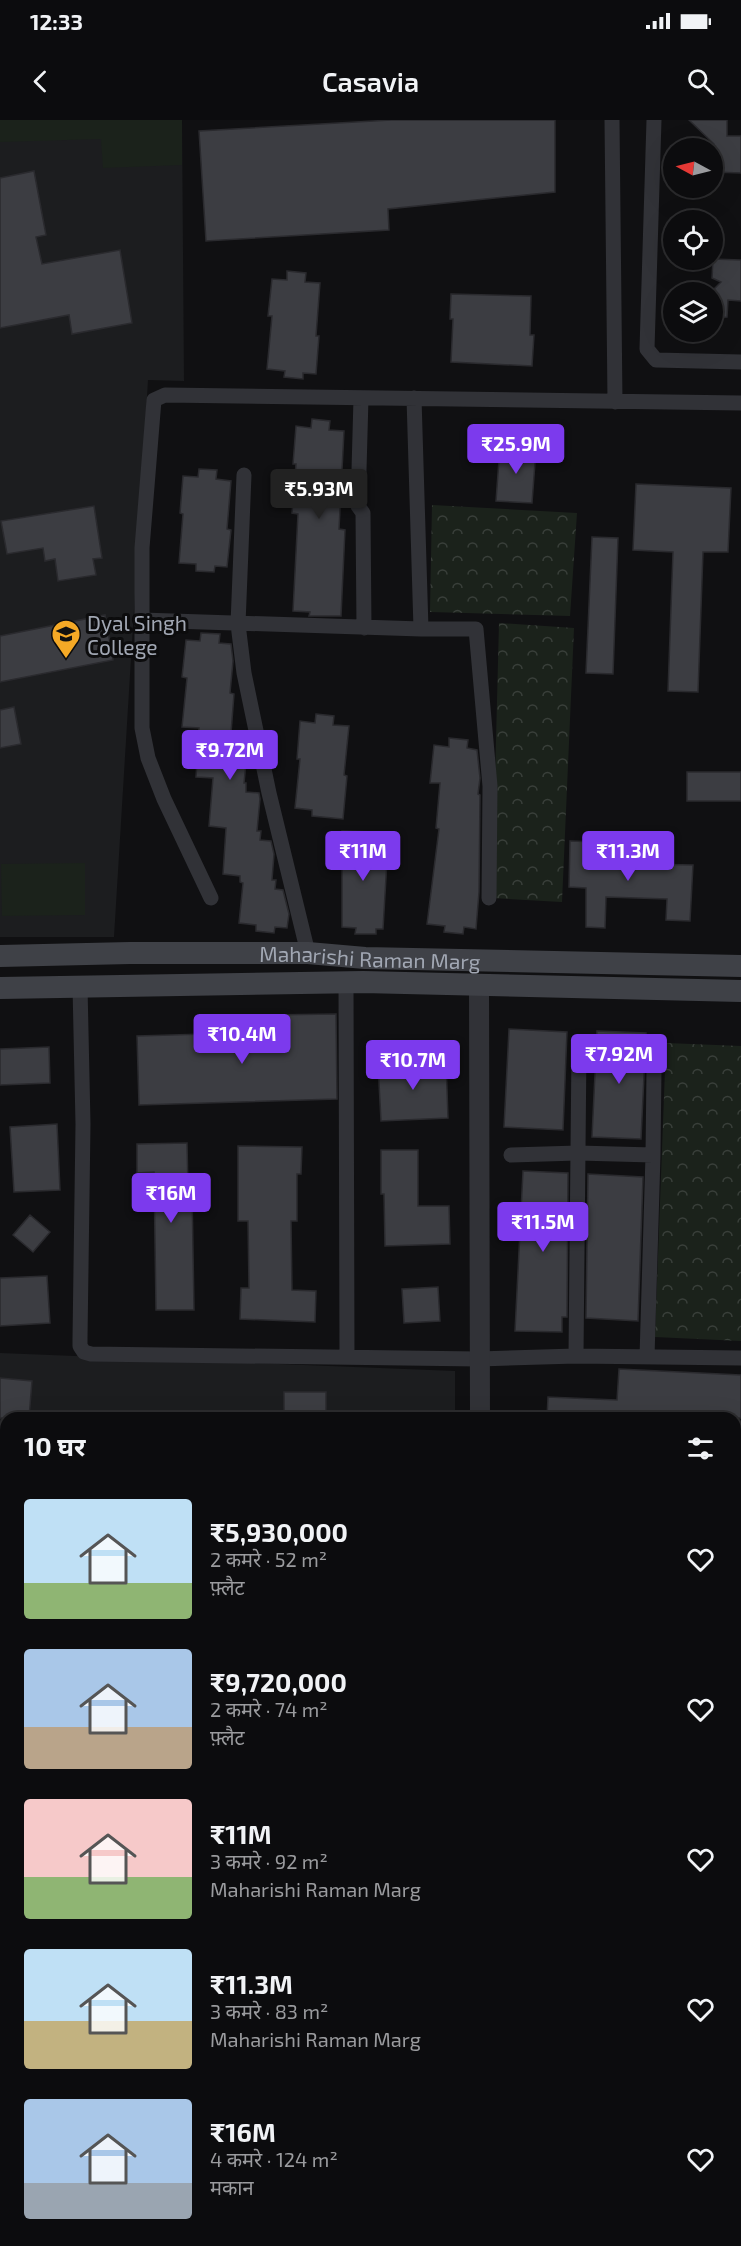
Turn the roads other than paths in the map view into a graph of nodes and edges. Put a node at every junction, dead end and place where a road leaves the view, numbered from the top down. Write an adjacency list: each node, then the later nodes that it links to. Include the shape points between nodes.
1 (612, 120): 6 (street)
2 (654, 120): 3 (street, via 647,349 656,360)
3 (741, 362)
4 (361, 398): 5 (street); 9 (street, via 165,395 154,400 142,548); 11 (street, via 358,506 363,513)
5 (414, 398): 6 (street); 12 (street)
6 (615, 402): 7 (street)
7 (741, 403)
8 (244, 475): 10 (street)
9 (142, 620): 10 (street); 13 (street, via 142,729 148,759)
10 (238, 624): 11 (street); 15 (street, via 269,793)
11 (364, 628): 12 (street)
12 (421, 629): 14 (street, via 476,629 490,786)
13 (211, 898)
14 (489, 898)
15 (308, 953): 16 (main road, Maharishi Raman Marg); 17 (main road, Maharishi Raman Marg, via 365,958)
16 (0, 956)
17 (741, 966)
18 (346, 983): 19 (main road, Maharishi Raman Marg); 20 (main road, Maharishi Raman Marg); 29 (street)
19 (479, 984): 22 (main road, Maharishi Raman Marg); 32 (street)
20 (80, 987): 21 (main road, Maharishi Raman Marg); 29 (street, via 80,1346 84,1352)
21 (0, 988)
22 (741, 991)
23 (579, 1047): 25 (street)
24 (654, 1069): 27 (street)
25 (578, 1153): 26 (street); 27 (street); 28 (street)
26 (511, 1155)
27 (653, 1155): 30 (street)
28 (576, 1356): 30 (street); 32 (street)
29 (348, 1357): 32 (street)
30 (648, 1357): 31 (street)
31 (741, 1358)
32 (479, 1359): 33 (street)
33 (480, 1412)

